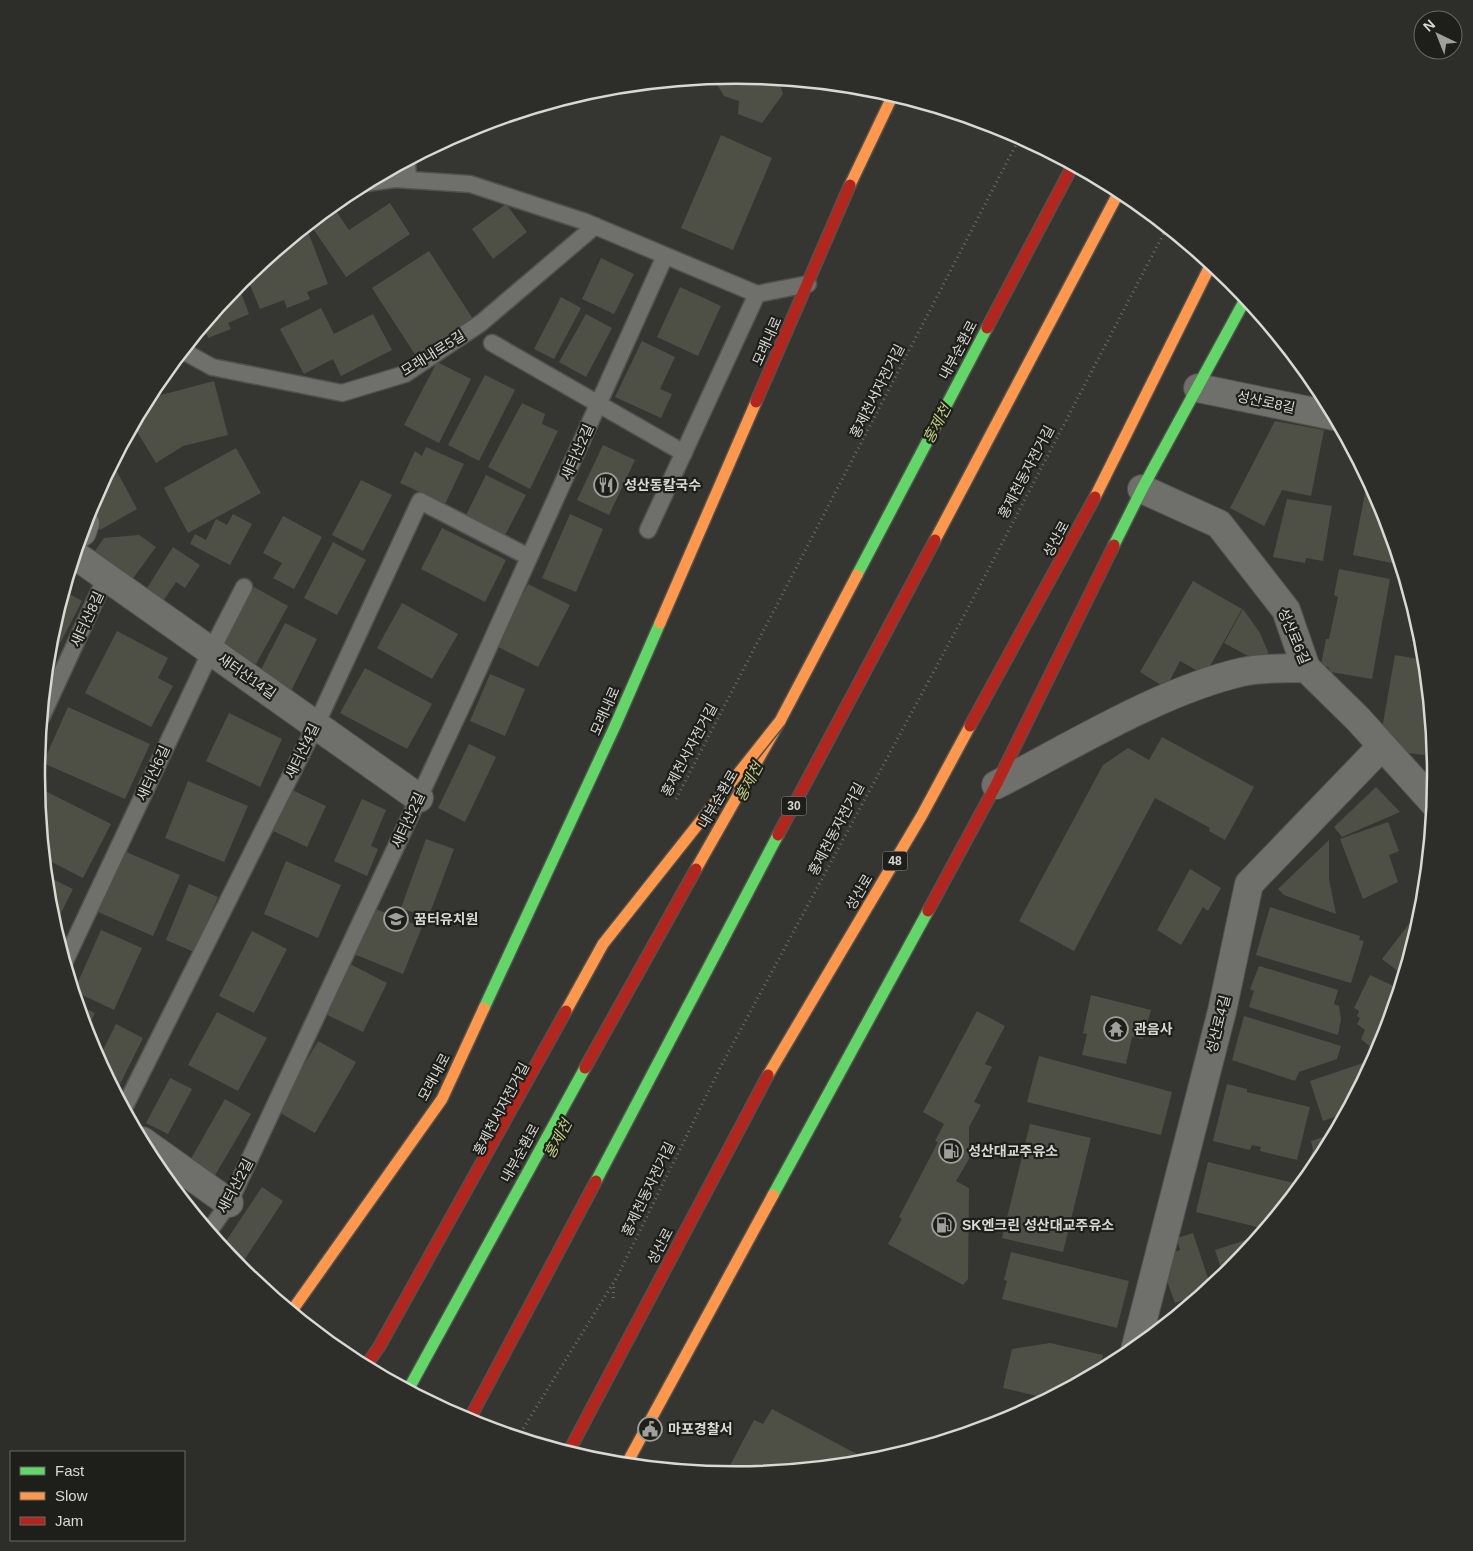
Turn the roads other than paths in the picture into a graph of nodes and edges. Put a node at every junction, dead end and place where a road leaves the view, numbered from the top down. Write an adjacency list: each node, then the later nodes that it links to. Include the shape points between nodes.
1 (890, 102): 10 (main road, 모래내로)
2 (407, 168): 4 (lane)
3 (1070, 170): 28 (main road, 내부순환로)
4 (408, 180): 5 (lane); 7 (lane, via 470,184)
5 (385, 181)
6 (1116, 198): 43 (main road, 30)
7 (595, 226): 8 (lane); 14 (lane, 모래내로5길, via 481,323 405,374 342,393 212,367)
8 (665, 256): 11 (lane); 16 (lane, 새터산2길)
9 (1208, 271): 44 (main road, 성산로 / 48, via 1107,475 922,815 759,1090)
10 (808, 284): 11 (lane); 39 (main road, 모래내로, via 615,726 442,1099)
11 (757, 294): 18 (lane)
12 (1242, 305): 15 (main road)
13 (492, 343): 16 (lane)
14 (189, 354)
15 (1198, 388): 17 (street, 성산로8길); 19 (main road)
16 (598, 405): 18 (lane); 21 (lane, 새터산2길)
17 (1325, 414)
18 (684, 453): 20 (lane)
19 (1142, 489): 26 (street, 성산로6길, via 1219,524 1286,610); 31 (main road)
20 (648, 530)
21 (529, 557): 29 (lane, 새터산4길, via 420,501); 33 (lane, 새터산2길)
22 (80, 559): 23 (street, 새터산14길)
23 (106, 577): 25 (street, 새터산14길); 27 (lane, 새터산8길)
24 (244, 587): 25 (lane, 새터산6길)
25 (210, 651): 29 (street, 새터산14길); 34 (lane, 새터산6길)
26 (1306, 668): 30 (street, 성산로6길); 31 (street, via 1244,671 1199,684 1146,707)
27 (49, 700)
28 (780, 721): 41 (main road, bridge, via 603,944); 42 (main road, 내부순환로, bridge, via 608,1025)
29 (316, 725): 33 (street, 새터산14길); 35 (lane, 새터산4길)
30 (1382, 746): 32 (street, 성산로6길); 40 (street, 성산로4길, via 1249,884 1222,1011)
31 (996, 785): 45 (main road)
32 (1428, 797)
33 (419, 798): 37 (lane, 새터산2길)
34 (68, 952)
35 (127, 1101)
36 (157, 1152): 37 (street)
37 (229, 1203): 38 (lane, 새터산2길)
38 (213, 1226)
39 (296, 1307)
40 (1138, 1338)
41 (369, 1361)
42 (411, 1385)
43 (472, 1414)
44 (571, 1446)
45 (630, 1458)

